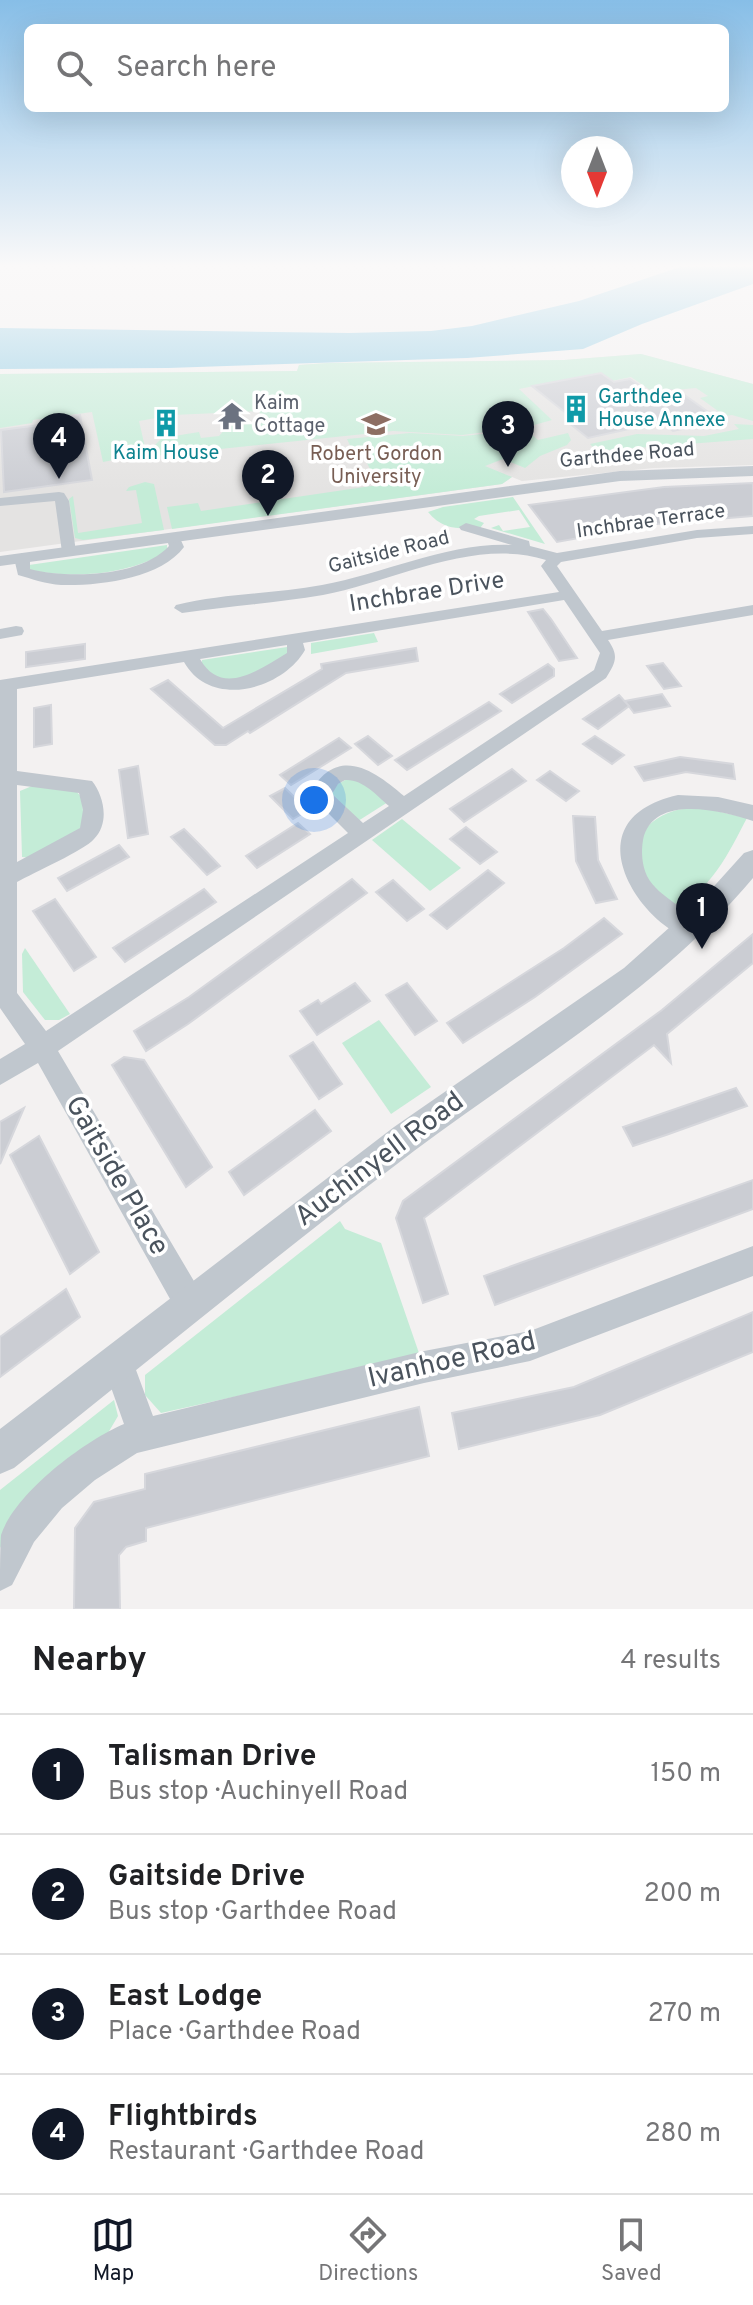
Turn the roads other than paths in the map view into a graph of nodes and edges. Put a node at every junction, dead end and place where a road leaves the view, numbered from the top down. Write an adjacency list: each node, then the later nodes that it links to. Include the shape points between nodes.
1 (753, 471): 5 (street, Garthdee Road, via 620,476)
2 (0, 502): 6 (street, via 43,495 61,498)
3 (466, 527): 7 (street)
4 (753, 530): 7 (street, Inchbrae Terrace)
5 (173, 537): 6 (street, Garthdee Road); 8 (street, via 173,553 145,568 68,580 23,572)
6 (69, 552): 8 (street, Garthdee Road)
7 (549, 555): 10 (street, via 549,566); 11 (street, Gaitside Road, via 519,549 474,553 326,590 282,597 228,592)
8 (22, 558): 9 (street, Garthdee Road)
9 (0, 561)
10 (569, 595): 13 (street); 14 (street, Inchbrae Drive)
11 (182, 608)
12 (753, 610): 13 (street)
13 (598, 637): 18 (street, via 608,660 600,674)
14 (293, 638): 15 (street, Inchbrae Drive); 15 (street, via 293,657 245,685 216,685 193,666)
15 (190, 655): 16 (street, Inchbrae Drive)
16 (4, 685): 17 (street)
17 (8, 777): 22 (street); 22 (street, via 85,786 91,792 94,824 87,834)
18 (401, 805): 20 (street); 20 (street, via 356,771 325,784 323,798)
19 (753, 813): 23 (street, via 731,805 684,802 647,815 637,825 630,856 641,886)
20 (361, 833): 25 (street)
21 (749, 872): 23 (street, Auchinyell Road)
22 (7, 877): 24 (street)
23 (689, 929): 28 (street, Auchinyell Road)
24 (2, 992): 25 (street, Gaitside Place)
25 (43, 1048): 26 (street); 28 (street, Gaitside Place)
26 (0, 1073)
27 (753, 1261): 30 (street, Ivanhoe Road, via 530,1346)
28 (190, 1304): 29 (street, Auchinyell Road)
29 (118, 1362): 30 (street); 31 (street, Auchinyell Road)
30 (143, 1433): 32 (street, Ivanhoe Road, via 83,1468 50,1496 22,1530)
31 (0, 1454)
32 (0, 1573)

